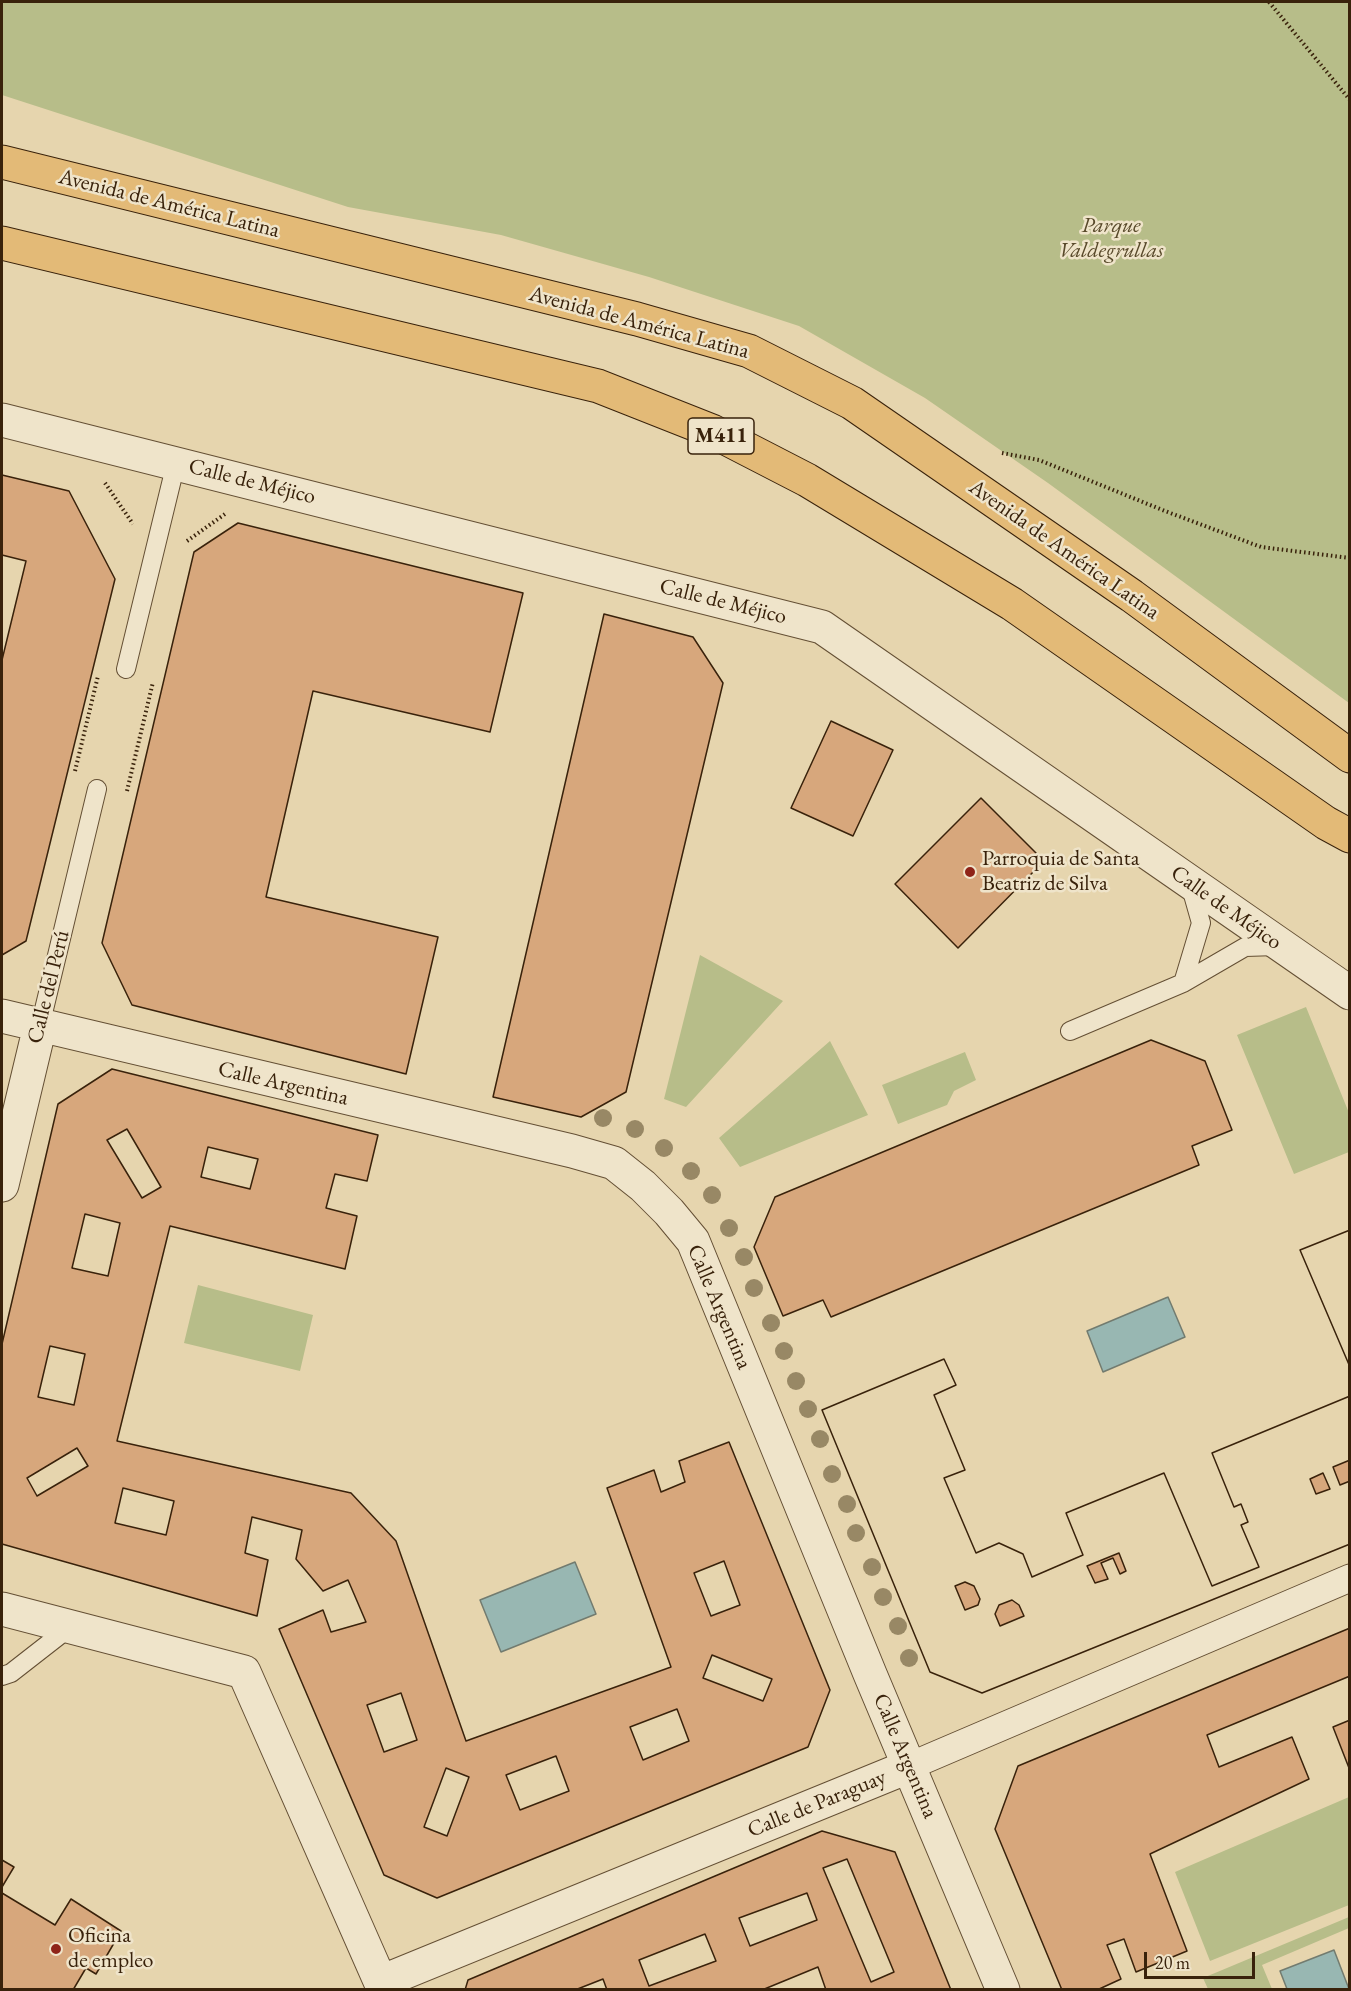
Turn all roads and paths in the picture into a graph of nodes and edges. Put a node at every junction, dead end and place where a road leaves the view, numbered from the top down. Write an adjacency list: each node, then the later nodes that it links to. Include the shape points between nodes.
1 (1269, 2): 2 (path)
2 (1350, 100)
3 (2, 162): 16 (main road, Avenida de América Latina, via 637,319 749,351 852,404 1132,596)
4 (2, 243): 20 (main road, M411, via 598,386 712,431 807,480 1012,604)
5 (2, 420): 7 (street, Calle de Méjico)
6 (1002, 453): 12 (path, via 1039,459 1261,547)
7 (176, 463): 14 (lane); 21 (street, Calle de Méjico, via 822,627)
8 (101, 478): 10 (path)
9 (233, 509): 11 (path, via 188,539)
10 (134, 526)
11 (185, 549)
12 (1350, 558)
13 (100, 668): 17 (path)
14 (126, 669)
15 (154, 681): 19 (path)
16 (1350, 756)
17 (72, 780)
18 (97, 789): 26 (lane, Calle del Perú)
19 (127, 794)
20 (1350, 836)
21 (1189, 882): 22 (street, Calle de Méjico); 23 (lane, via 1201,923)
22 (1280, 945): 23 (lane, via 1245,947); 24 (street, Calle de Méjico)
23 (1183, 983): 27 (lane)
24 (1350, 993)
25 (2, 1016): 26 (street, Calle Argentina)
26 (40, 1026): 28 (street, Calle del Perú); 33 (street, Calle Argentina, via 572,1151 614,1163 643,1186 693,1241)
27 (1070, 1031)
28 (2, 1185)
29 (1350, 1578): 33 (street, Calle de Paraguay)
30 (2, 1609): 31 (street)
31 (70, 1627): 32 (lane); 34 (street, via 244,1672)
32 (2, 1676)
33 (910, 1766): 34 (street, Calle de Paraguay); 35 (street, Calle Argentina)
34 (383, 1986)
35 (1003, 1989)

